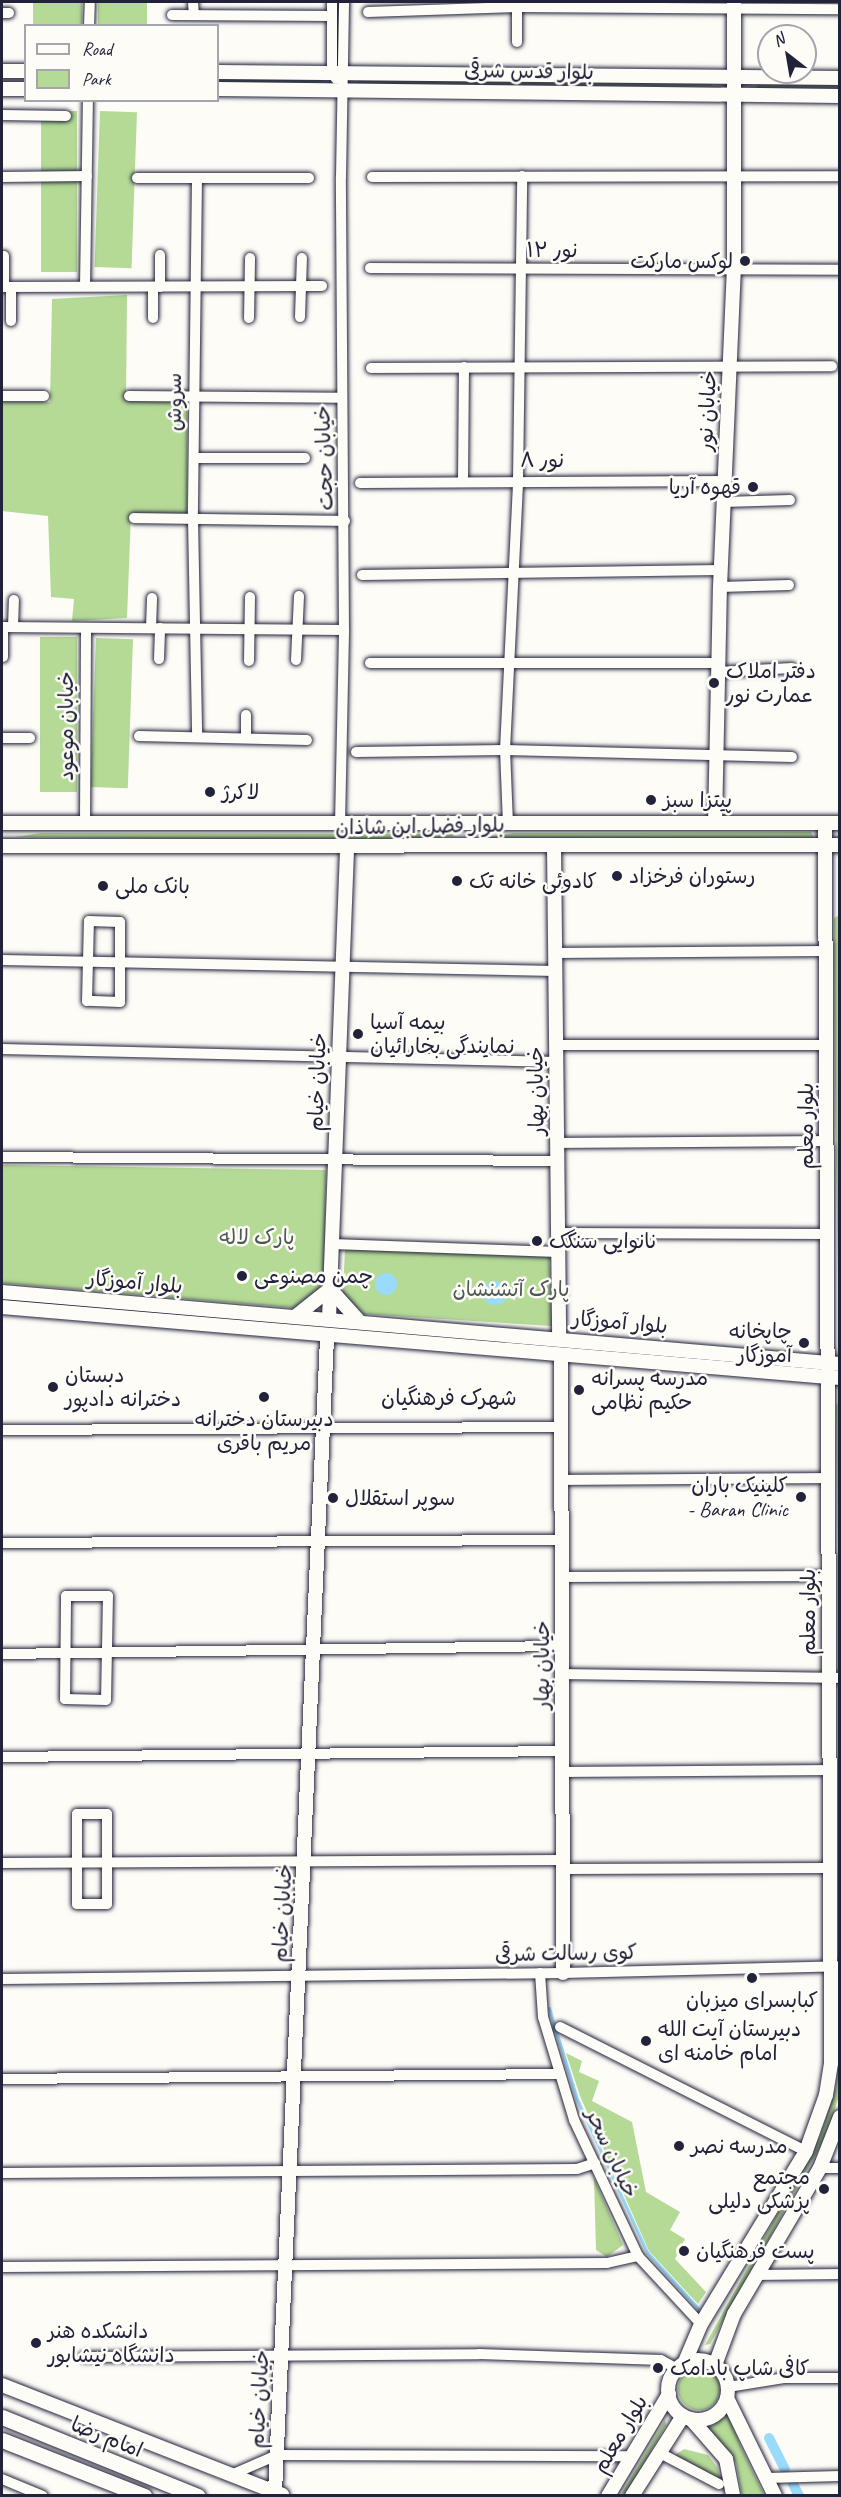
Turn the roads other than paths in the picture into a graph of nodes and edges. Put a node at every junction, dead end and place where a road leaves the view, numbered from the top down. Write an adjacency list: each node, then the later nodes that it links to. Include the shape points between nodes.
1 (90, 2): 12 (street)
2 (193, 2): 10 (street)
3 (332, 2): 11 (street)
4 (344, 2): 17 (street)
5 (517, 4): 6 (street); 8 (street); 13 (street)
6 (735, 6): 7 (street); 18 (main road, خیابان نور)
7 (840, 9)
8 (368, 12)
9 (172, 15): 10 (street)
10 (194, 15): 11 (street)
11 (332, 16): 17 (street)
12 (89, 24)
13 (517, 42)
14 (2, 70): 15 (main road)
15 (24, 70)
16 (219, 72): 17 (main road, بلوار قدس شرقی)
17 (337, 73): 18 (main road, بلوار قدس شرقی); 23 (street, خیابان حجت)
18 (736, 77): 19 (main road, بلوار قدس شرقی); 24 (main road, خیابان نور)
19 (840, 78)
20 (2, 89): 21 (main road)
21 (24, 89)
22 (219, 90): 23 (main road, بلوار قدس شرقی)
23 (342, 90): 24 (main road, بلوار قدس شرقی); 66 (street, خیابان حجت)
24 (735, 94): 25 (main road, بلوار قدس شرقی); 29 (main road, خیابان نور)
25 (840, 96)
26 (88, 102): 30 (street)
27 (2, 114): 28 (street)
28 (66, 116)
29 (736, 174): 31 (street); 32 (street); 44 (main road, خیابان نور)
30 (87, 176): 33 (street); 46 (street)
31 (522, 176): 34 (street); 43 (street)
32 (840, 176)
33 (2, 177)
34 (372, 177)
35 (137, 178): 36 (street)
36 (197, 178): 37 (street); 51 (street, سروش)
37 (309, 178)
38 (160, 255): 50 (street)
39 (4, 256): 49 (street)
40 (250, 258): 52 (street)
41 (302, 258): 47 (street)
42 (370, 268): 43 (street, نور ۱۲)
43 (520, 270): 44 (street, نور ۱۲); 60 (street)
44 (734, 270): 45 (street, نور ۱۲); 57 (main road, خیابان نور)
45 (840, 270)
46 (85, 286): 49 (street); 50 (street)
47 (301, 286): 48 (street); 52 (street); 53 (street)
48 (322, 286)
49 (5, 287): 56 (street)
50 (156, 287): 51 (street); 54 (street)
51 (195, 287): 52 (street); 62 (street, سروش)
52 (250, 287): 55 (street)
53 (300, 317)
54 (153, 318)
55 (249, 318)
56 (11, 321)
57 (730, 366): 58 (street); 60 (street); 71 (main road, خیابان نور)
58 (832, 366)
59 (464, 367): 60 (street); 61 (street); 70 (street)
60 (519, 367): 69 (street)
61 (371, 368)
62 (194, 395): 65 (street); 66 (street); 67 (street, سروش)
63 (2, 396): 64 (street)
64 (44, 396)
65 (129, 396)
66 (341, 398): 77 (street, خیابان حجت)
67 (194, 458): 68 (street); 76 (street, سروش)
68 (305, 458)
69 (518, 480): 70 (street, نور ۸); 71 (street, نور ۸); 79 (street)
70 (463, 481): 72 (street, نور ۸)
71 (725, 481): 74 (main road, خیابان نور)
72 (360, 483)
73 (790, 500): 74 (street)
74 (724, 502): 78 (main road, خیابان نور)
75 (134, 518): 76 (street)
76 (193, 519): 77 (street); 89 (street, سروش)
77 (345, 521): 93 (street, خیابان حجت)
78 (720, 570): 79 (street); 82 (main road, خیابان نور)
79 (513, 571): 80 (street); 99 (street)
80 (362, 575)
81 (789, 585): 82 (street)
82 (720, 587): 100 (main road, خیابان نور)
83 (299, 596): 92 (street)
84 (250, 597): 90 (street)
85 (152, 598): 88 (street)
86 (14, 600): 87 (street)
87 (6, 627): 91 (street); 94 (street)
88 (155, 628): 89 (street); 91 (street); 95 (street)
89 (193, 628): 90 (street); 104 (street, سروش)
90 (250, 628): 92 (street); 97 (street)
91 (86, 629): 113 (street, خیابان موعود)
92 (297, 630): 93 (street); 96 (street)
93 (344, 630): 117 (street, خیابان حجت)
94 (3, 657)
95 (159, 659)
96 (296, 660)
97 (249, 661)
98 (370, 663): 99 (street)
99 (509, 665): 100 (street); 109 (street)
100 (718, 668): 101 (street); 111 (main road, خیابان نور)
101 (792, 668)
102 (246, 715): 105 (street)
103 (139, 736): 104 (street)
104 (197, 736): 105 (street)
105 (246, 737): 108 (street)
106 (2, 738): 107 (street)
107 (30, 738)
108 (307, 741)
109 (505, 750): 110 (street); 111 (street); 119 (street)
110 (356, 752)
111 (716, 755): 112 (street); 120 (main road, خیابان نور)
112 (792, 757)
113 (85, 822): 114 (main road, بلوار فضل ابن شاذان); 117 (main road, بلوار فضل ابن شاذان)
114 (2, 823)
115 (825, 823): 116 (main road, بلوار فضل ابن شاذان); 120 (main road, بلوار فضل ابن شاذان); 122 (main road, بلوار معلم)
116 (840, 823)
117 (340, 824): 118 (main road, بلوار فضل ابن شاذان)
118 (461, 824): 119 (main road, بلوار فضل ابن شاذان); 125 (main road)
119 (508, 824): 120 (main road, بلوار فضل ابن شاذان)
120 (715, 824)
121 (554, 845): 122 (main road, بلوار فضل ابن شاذان); 125 (main road, بلوار فضل ابن شاذان); 129 (main road, خیابان بهار)
122 (825, 845): 123 (main road, بلوار فضل ابن شاذان); 127 (main road, بلوار معلم)
123 (840, 845)
124 (2, 846): 126 (main road, بلوار فضل ابن شاذان)
125 (463, 846): 126 (main road, بلوار فضل ابن شاذان)
126 (347, 848): 133 (main road, خیابان خیام)
127 (832, 912): 128 (main road, بلوار معلم)
128 (826, 951): 129 (street); 136 (main road, بلوار معلم)
129 (555, 953): 134 (main road, خیابان بهار)
130 (2, 960): 131 (street)
131 (88, 963): 132 (street); 132 (street, via 87,1002 120,1002); 132 (street, via 89,921 120,922)
132 (119, 963): 133 (street)
133 (342, 967): 134 (street); 138 (main road, خیابان خیام)
134 (555, 971): 135 (main road, خیابان بهار)
135 (556, 1045): 136 (street); 139 (main road, خیابان بهار)
136 (826, 1045): 140 (main road, بلوار معلم)
137 (2, 1049): 138 (street)
138 (339, 1057): 139 (street); 143 (main road, خیابان خیام)
139 (556, 1062): 141 (main road, خیابان بهار)
140 (828, 1141): 141 (street); 146 (main road, بلوار معلم)
141 (557, 1143): 144 (main road, خیابان بهار)
142 (2, 1157): 143 (street)
143 (335, 1161): 144 (street); 147 (main road, خیابان خیام)
144 (558, 1161): 145 (main road, خیابان بهار)
145 (558, 1233): 146 (street); 148 (main road, خیابان بهار)
146 (827, 1234): 162 (main road, بلوار معلم)
147 (332, 1244): 148 (street); 149 (main road, خیابان خیام)
148 (558, 1252): 159 (main road, خیابان بهار)
149 (330, 1289): 154 (main road); 155 (main road, خیابان خیام); 156 (main road)
150 (2, 1292): 151 (main road, بلوار آموزگار)
151 (107, 1301): 153 (main road); 154 (main road, بلوار آموزگار)
152 (2, 1307): 153 (main road, بلوار آموزگار)
153 (105, 1316): 158 (main road, بلوار آموزگار)
154 (296, 1316): 155 (main road, بلوار آموزگار)
155 (329, 1319): 156 (main road, بلوار آموزگار)
156 (359, 1321): 157 (main road, بلوار آموزگار)
157 (448, 1329): 159 (main road, بلوار آموزگار); 160 (main road)
158 (327, 1336): 160 (main road, بلوار آموزگار); 164 (main road, خیابان خیام)
159 (559, 1337): 162 (main road, بلوار آموزگار)
160 (446, 1346): 161 (main road, بلوار آموزگار)
161 (561, 1356): 162 (main road, بلوار آموزگار); 163 (main road, خیابان بهار)
162 (835, 1370): 166 (main road, بلوار معلم)
163 (560, 1427): 164 (street); 167 (main road, خیابان بهار)
164 (323, 1428): 165 (street); 170 (main road, خیابان خیام)
165 (2, 1430)
166 (828, 1478): 167 (street); 172 (main road, بلوار معلم)
167 (562, 1480): 168 (main road, خیابان بهار)
168 (562, 1540): 170 (street); 171 (main road, خیابان بهار)
169 (2, 1543): 170 (street)
170 (318, 1543): 174 (main road, خیابان خیام)
171 (562, 1576): 172 (street); 173 (main road, خیابان بهار)
172 (829, 1576): 179 (main road, بلوار معلم)
173 (563, 1646): 174 (street); 178 (main road, خیابان بهار)
174 (314, 1648): 177 (street); 181 (main road, خیابان خیام)
175 (2, 1654): 176 (street)
176 (65, 1654): 177 (street); 177 (street, via 64,1699 106,1700); 177 (street, via 66,1596 108,1596)
177 (107, 1654)
178 (564, 1674): 179 (street); 180 (main road, خیابان بهار)
179 (834, 1678): 183 (main road, بلوار معلم)
180 (563, 1751): 181 (street); 184 (main road, خیابان بهار)
181 (310, 1755): 182 (street); 185 (main road, خیابان خیام)
182 (2, 1757)
183 (829, 1770): 184 (street); 190 (main road, بلوار معلم)
184 (564, 1772): 189 (main road, خیابان بهار)
185 (305, 1861): 188 (street); 189 (street); 194 (main road, خیابان خیام)
186 (2, 1863): 187 (street)
187 (77, 1864): 188 (street); 188 (street, via 77,1904 107,1904); 188 (street, via 77,1814 107,1814)
188 (107, 1864)
189 (565, 1864): 190 (street); 193 (main road, خیابان بهار)
190 (828, 1868): 191 (main road, بلوار معلم)
191 (836, 1966): 193 (street, کوی رسالت شرقی); 201 (main road, بلوار معلم, via 826,2095)
192 (540, 1973): 193 (street, کوی رسالت شرقی); 194 (street, کوی رسالت شرقی); 197 (street, خیابان سحر, via 543,2017)
193 (563, 1973)
194 (300, 1974): 195 (street, کوی رسالت شرقی); 198 (main road, خیابان خیام)
195 (2, 1978)
196 (560, 2027): 201 (street)
197 (560, 2074): 198 (street); 202 (street, خیابان سحر, via 574,2121)
198 (295, 2075): 199 (street); 205 (main road, خیابان خیام)
199 (2, 2079)
200 (840, 2117): 203 (main road)
201 (806, 2151): 212 (main road, بلوار معلم)
202 (596, 2163): 205 (street, via 577,2169); 207 (street, خیابان سحر)
203 (820, 2168): 204 (street); 211 (main road)
204 (840, 2168)
205 (291, 2169): 206 (street); 208 (main road, خیابان خیام)
206 (2, 2173)
207 (638, 2256): 208 (street, via 607,2263); 212 (street, خیابان سحر)
208 (286, 2264): 209 (street); 214 (main road, خیابان خیام)
209 (2, 2267)
210 (840, 2274): 211 (street)
211 (757, 2276): 215 (main road, via 734,2314)
212 (701, 2324): 216 (main road, بلوار معلم)
213 (84, 2356): 214 (street)
214 (282, 2356): 216 (street, via 479,2354 661,2360); 225 (main road, خیابان خیام)
215 (715, 2365): 216 (main road, via 700,2360); 219 (main road)
216 (681, 2366): 220 (main road)
217 (840, 2378): 219 (street, via 784,2378)
218 (2, 2385): 227 (main road)
219 (728, 2392): 222 (main road, via 713,2416); 229 (main road)
220 (669, 2394): 222 (main road); 226 (main road, بلوار معلم)
221 (2, 2417): 235 (highway, امام رضا)
222 (687, 2417): 224 (main road, بلوار معلم); 238 (main road, via 726,2459)
223 (2, 2440): 234 (highway, امام رضا)
224 (658, 2452): 231 (street); 237 (main road, بلوار معلم)
225 (277, 2455): 226 (street); 227 (street); 232 (main road, خیابان خیام)
226 (631, 2456): 236 (main road, بلوار معلم)
227 (231, 2475): 232 (main road)
228 (840, 2476): 229 (street)
229 (767, 2478): 239 (main road)
230 (2, 2480): 233 (street)
231 (719, 2484)
232 (279, 2494)
233 (43, 2496)
234 (144, 2496)
235 (198, 2496)
236 (608, 2496)
237 (632, 2496)
238 (733, 2496)
239 (775, 2496)

